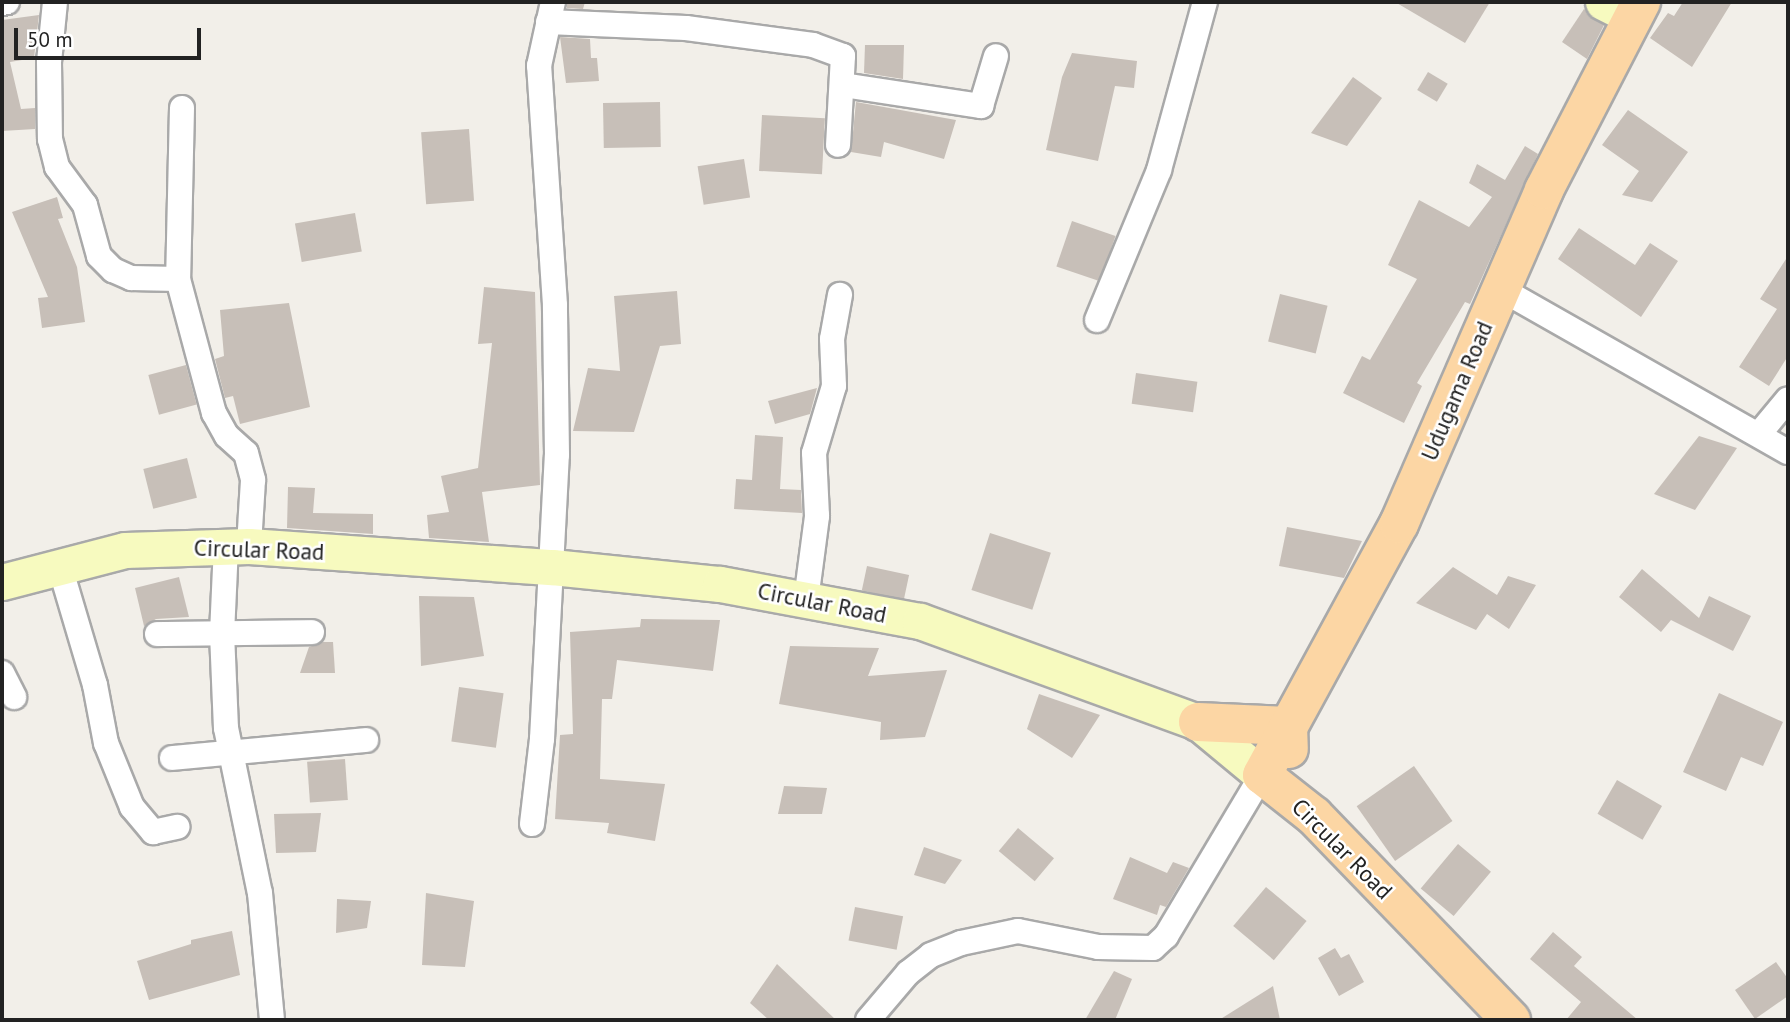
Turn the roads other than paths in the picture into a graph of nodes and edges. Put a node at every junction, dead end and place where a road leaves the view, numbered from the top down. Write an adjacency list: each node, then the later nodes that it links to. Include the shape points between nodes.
1 (7, 2): 4 (street)
2 (55, 2): 11 (street, via 49,62 50,139 57,167 85,205 99,256 113,270 131,278)
3 (1205, 2): 14 (street, via 1159,170)
4 (2, 3)
5 (1625, 7): 12 (main road, Udugama Road)
6 (550, 12): 8 (street, via 813,45 843,56); 20 (street, via 539,66 555,304 557,455)
7 (996, 56): 8 (street, via 981,106)
8 (843, 85): 10 (street)
9 (182, 108): 11 (street)
10 (838, 145)
11 (178, 279): 18 (street, via 214,413 227,436 246,453 253,480)
12 (1499, 288): 16 (street); 29 (main road, Udugama Road, via 1452,410 1399,524)
13 (840, 295): 22 (street, via 832,339 834,386 814,453 817,516)
14 (1097, 320)
15 (1788, 399): 16 (street)
16 (1759, 434): 17 (street)
17 (1788, 452)
18 (238, 546): 19 (main road, Circular Road, via 125,550); 20 (main road, Circular Road); 24 (street)
19 (60, 567): 21 (main road, Circular Road); 36 (street, via 95,685 106,743 132,807 153,832)
20 (552, 567): 22 (main road, Circular Road, via 720,584); 35 (street)
21 (2, 582)
22 (806, 600): 28 (main road, Circular Road, via 920,621)
23 (312, 632): 24 (street)
24 (222, 633): 25 (street); 31 (street)
25 (157, 634)
26 (2, 673): 27 (street)
27 (14, 697)
28 (1198, 722): 29 (main road); 33 (main road, Circular Road)
29 (1288, 726): 33 (main road, Udugama Road); 34 (main road, via 1296,781)
30 (366, 740): 31 (street)
31 (229, 753): 32 (street); 37 (street, via 260,893)
32 (172, 758)
33 (1262, 775): 34 (main road, Circular Road); 38 (street, via 1166,936 1153,948 1098,947 1018,932 961,943 931,955 908,973)
34 (1314, 816): 39 (main road, Circular Road)
35 (532, 824)
36 (177, 827)
37 (272, 1020)
38 (869, 1020)
39 (1511, 1020)

